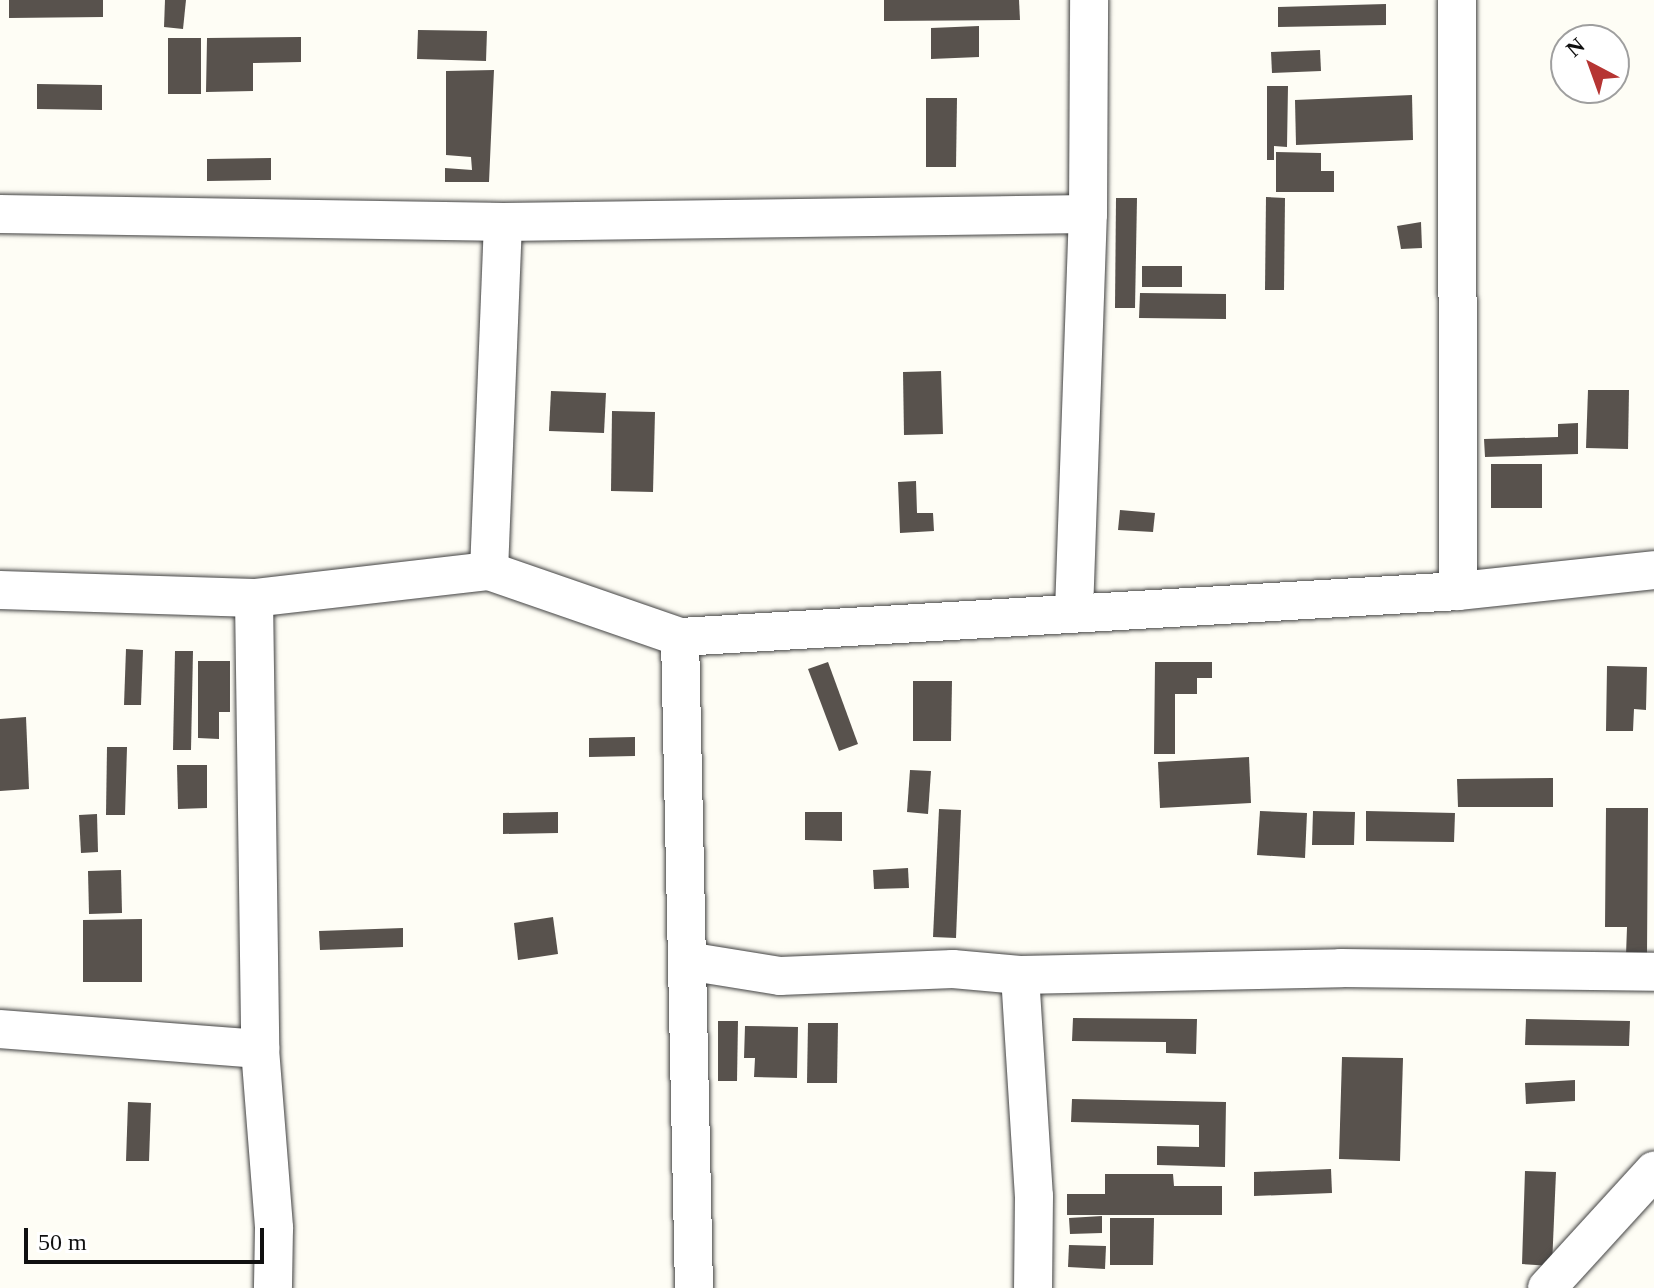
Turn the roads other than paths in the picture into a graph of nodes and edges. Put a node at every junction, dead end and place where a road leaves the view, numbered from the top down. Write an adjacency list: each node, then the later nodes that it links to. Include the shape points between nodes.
1 (1089, 0): 4 (street)
2 (1457, 0): 9 (street)
3 (0, 214): 5 (street)
4 (1088, 214): 5 (street); 11 (street)
5 (503, 222): 7 (street)
6 (1654, 570): 9 (street)
7 (489, 571): 10 (street); 12 (street)
8 (0, 590): 10 (street)
9 (1458, 591): 11 (street)
10 (254, 598): 17 (street)
11 (1074, 612): 12 (street)
12 (680, 637): 13 (street)
13 (687, 961): 15 (street, via 780,976 953,969); 20 (street)
14 (1654, 972): 15 (street, via 1341,968)
15 (1020, 975): 21 (street, via 1033,1181)
16 (0, 1029): 17 (street)
17 (260, 1049): 19 (street, via 274,1228)
18 (1654, 1171): 22 (street)
19 (273, 1288)
20 (694, 1288)
21 (1033, 1288)
22 (1547, 1288)

